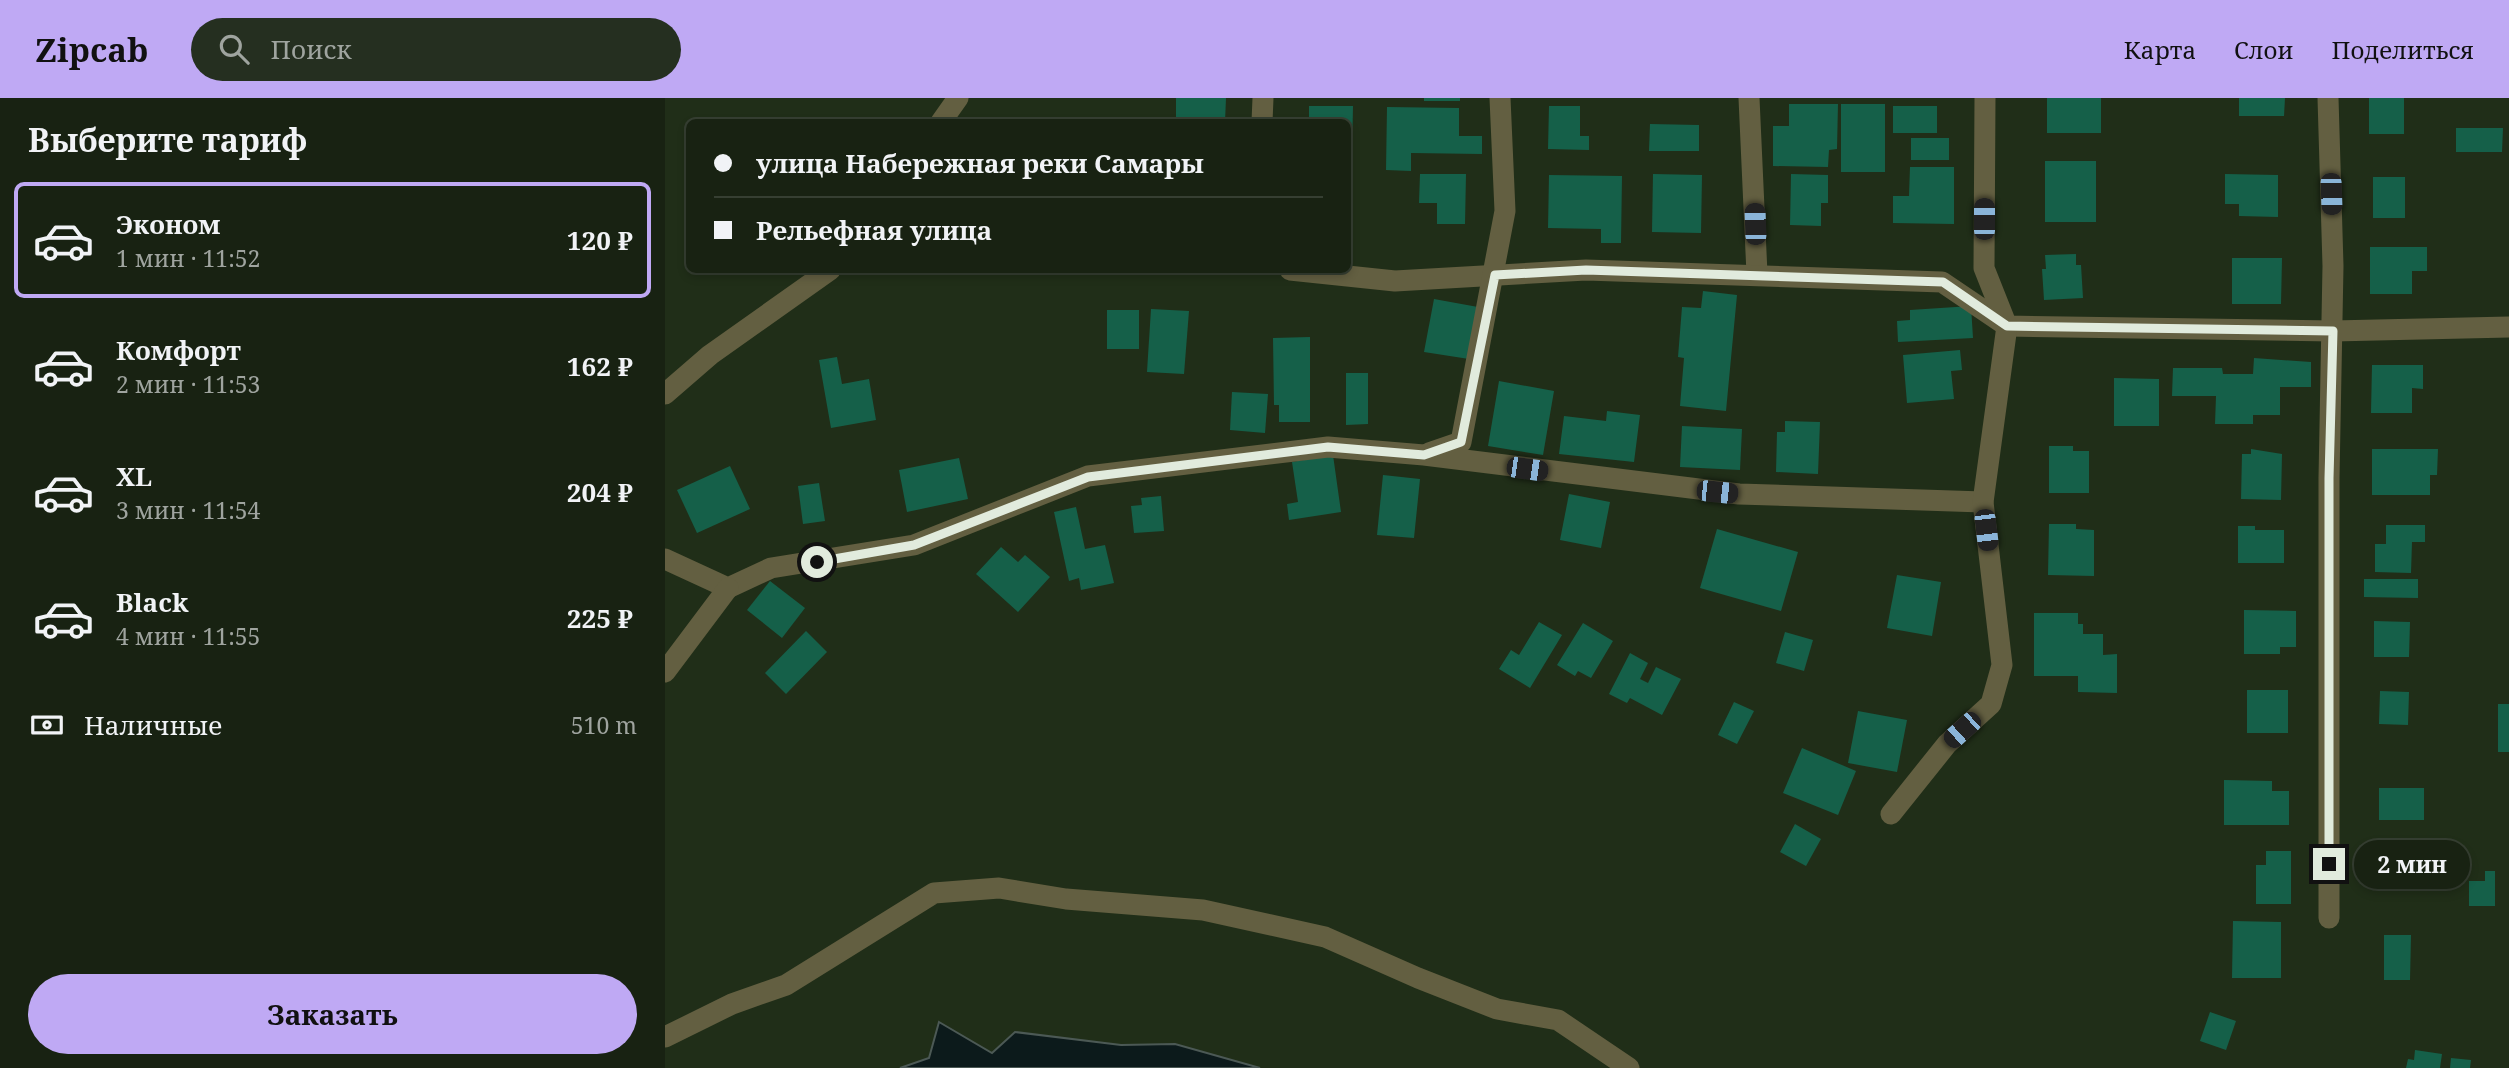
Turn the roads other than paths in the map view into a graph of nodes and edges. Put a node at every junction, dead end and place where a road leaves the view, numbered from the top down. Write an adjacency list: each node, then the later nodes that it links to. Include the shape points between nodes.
1 (958, 98): 7 (street)
2 (1263, 98): 8 (street)
3 (1500, 98): 12 (street, via 1505,211)
4 (1749, 98): 11 (street)
5 (1985, 98): 13 (street, via 1984,268)
6 (2328, 98): 15 (street)
7 (943, 119)
8 (1262, 119)
9 (826, 273): 16 (street, via 710,355)
10 (1319, 273): 12 (street, via 1395,281)
11 (1757, 274): 12 (street, via 1586,270); 13 (street, via 1943,282)
12 (1495, 275): 17 (street, via 1461,442)
13 (2007, 326): 15 (street); 18 (street)
14 (2509, 327): 15 (street)
15 (2333, 331): 23 (street)
16 (665, 394)
17 (1424, 455): 18 (street, via 1739,494); 20 (street, via 1328,447 1088,477 914,545 771,568)
18 (1983, 502): 22 (street, via 2002,666 1991,705 1947,744)
19 (665, 559): 20 (street)
20 (728, 589): 21 (street)
21 (665, 672)
22 (1891, 814)
23 (2329, 918)
24 (665, 1037): 25 (street, via 731,1003 786,985 934,893 999,888 1066,899 1203,910 1325,937 1497,1009 1558,1020)
25 (1629, 1068)

